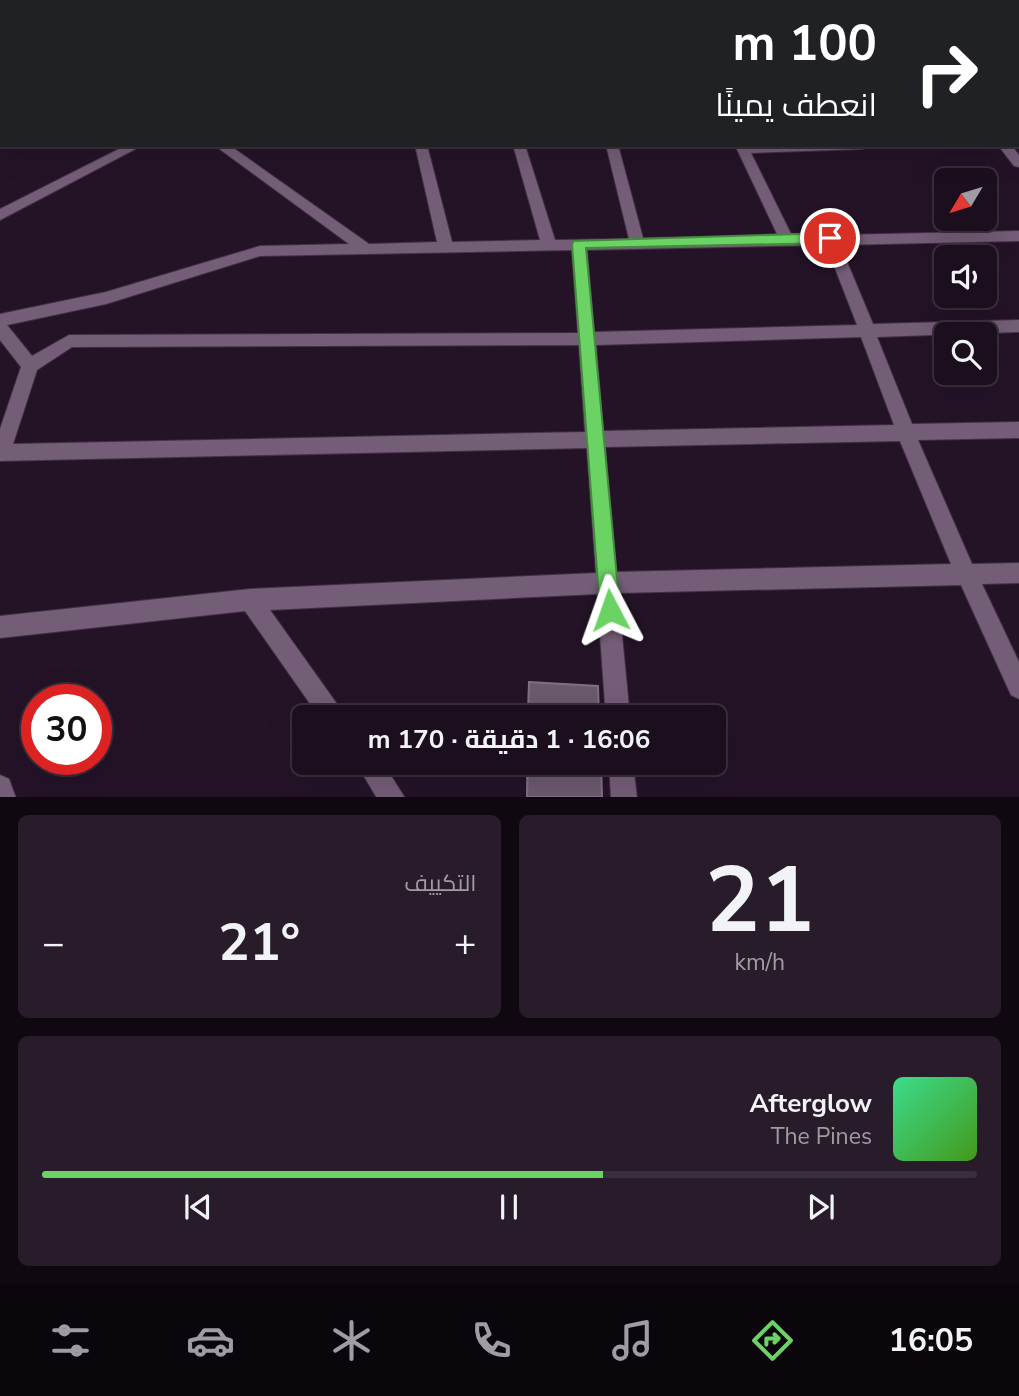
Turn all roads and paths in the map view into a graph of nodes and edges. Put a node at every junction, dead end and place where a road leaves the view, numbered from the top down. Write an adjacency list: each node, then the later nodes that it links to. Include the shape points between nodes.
1 (133, 147): 9 (street)
2 (223, 147): 17 (street)
3 (421, 147): 16 (street)
4 (520, 147): 15 (street)
5 (612, 147): 13 (street)
6 (742, 147): 12 (street)
7 (1006, 147): 8 (street)
8 (1019, 163)
9 (0, 215)
10 (1019, 236): 11 (street)
11 (830, 238): 12 (street); 21 (street)
12 (787, 239): 13 (street)
13 (637, 243): 14 (street)
14 (579, 244): 15 (street); 22 (street)
15 (549, 245): 16 (street)
16 (446, 248): 17 (street)
17 (366, 249): 18 (street, via 260,251 106,298)
18 (0, 320)
19 (1019, 326): 21 (street)
20 (0, 328): 23 (street)
21 (869, 330): 22 (street); 25 (street)
22 (587, 339): 23 (street, via 69,341); 26 (street)
23 (30, 366): 27 (street)
24 (1019, 430): 25 (street)
25 (906, 433): 26 (street); 29 (street)
26 (596, 441): 27 (street); 30 (street)
27 (1, 453)
28 (1019, 573): 29 (street)
29 (966, 574): 30 (street); 33 (street)
30 (608, 583): 31 (street); 35 (street)
31 (250, 600): 32 (street); 34 (street)
32 (0, 627)
33 (1019, 687)
34 (326, 705)
35 (617, 705)
36 (377, 775): 40 (street)
37 (622, 775): 41 (street)
38 (0, 788): 39 (street)
39 (4, 797)
40 (393, 797)
41 (624, 797)

